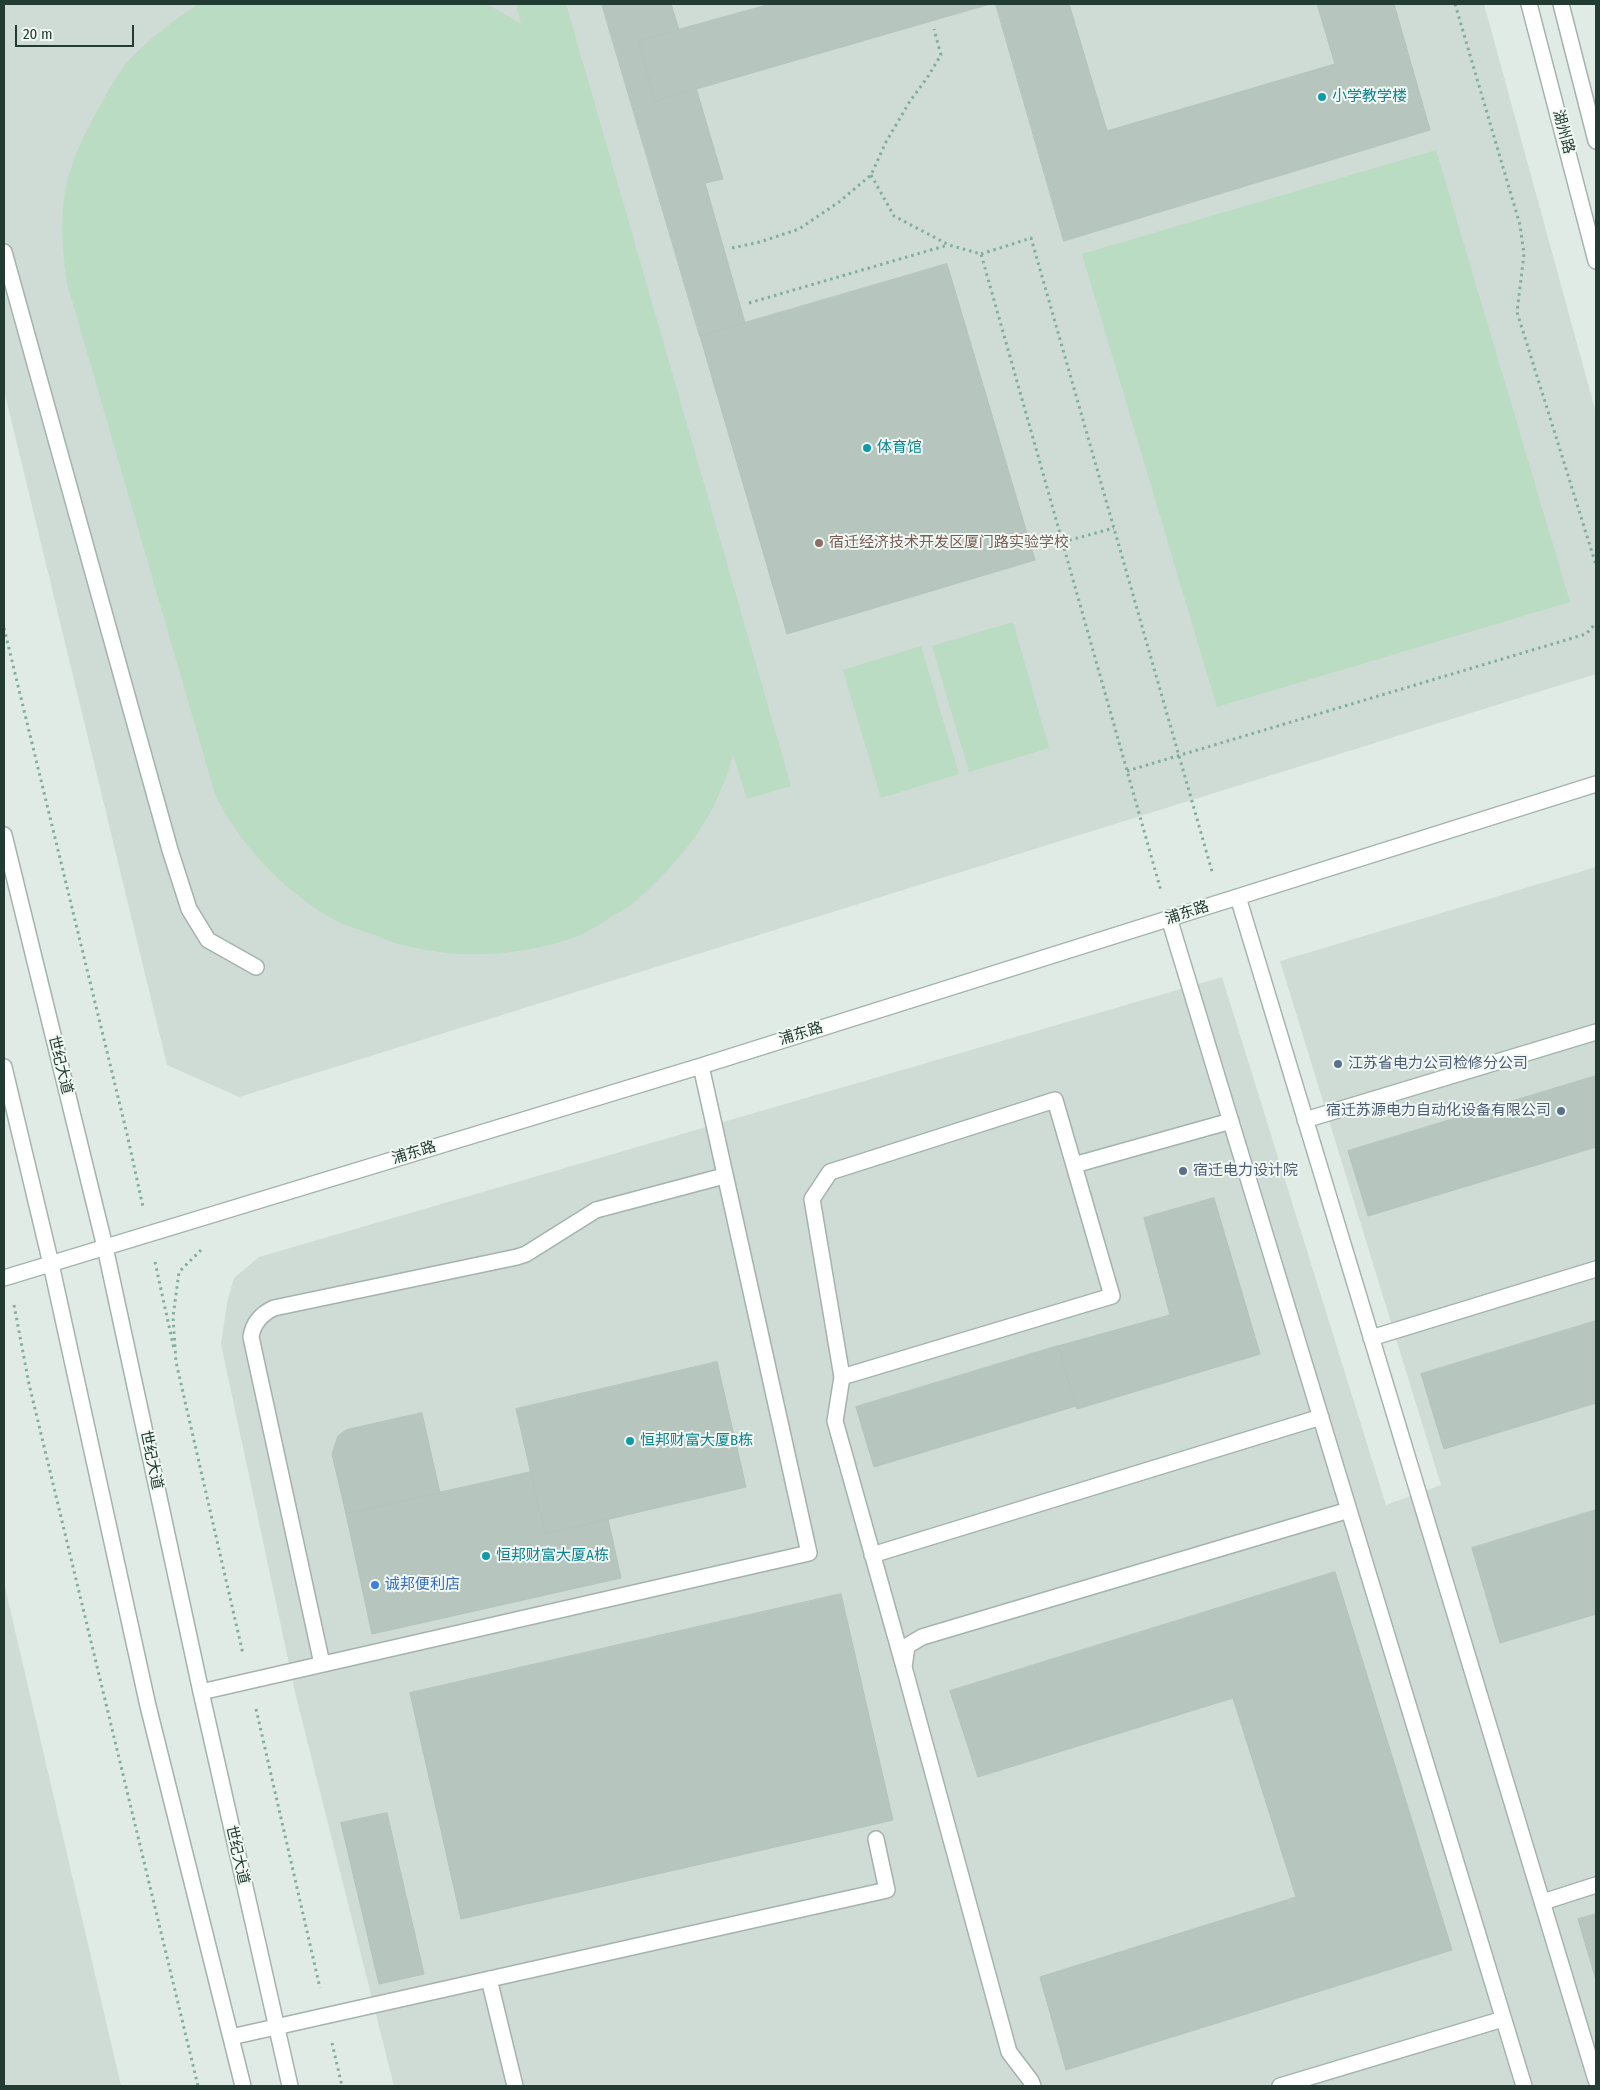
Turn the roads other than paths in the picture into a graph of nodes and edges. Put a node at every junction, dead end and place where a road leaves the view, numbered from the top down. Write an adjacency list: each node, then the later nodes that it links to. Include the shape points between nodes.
1 (1530, 4): 5 (street, 湖州路)
2 (1560, 4): 3 (street, 湖州路)
3 (1596, 141)
4 (4, 252): 10 (street, via 189,909 208,940)
5 (1596, 261)
6 (1596, 784): 8 (street, 浦东路)
7 (4, 835): 18 (street, 世纪大道)
8 (1238, 897): 9 (street, 浦东路); 14 (street)
9 (1169, 918): 12 (street, 浦东路); 15 (street)
10 (256, 967)
11 (1596, 1032): 14 (street)
12 (701, 1066): 17 (street); 18 (street, 浦东路)
13 (4, 1067): 19 (street)
14 (1305, 1120): 22 (street)
15 (1231, 1121): 16 (street); 24 (street)
16 (1074, 1166): 23 (street, via 1112,1296); 23 (street, via 1055,1100 830,1172 812,1199)
17 (724, 1176): 27 (street, via 596,1210 517,1257 274,1308 261,1315 251,1337); 27 (street, via 808,1553)
18 (105, 1247): 19 (street, 浦东路); 29 (street, 世纪大道)
19 (51, 1264): 21 (street, 浦东路); 36 (street, via 148,1706)
20 (1596, 1269): 22 (street)
21 (6, 1277)
22 (1371, 1338): 32 (street)
23 (842, 1377): 26 (street, via 835,1421)
24 (1321, 1417): 25 (street); 26 (street)
25 (1349, 1510): 28 (street, via 922,1637 907,1646); 34 (street)
26 (872, 1555): 28 (street)
27 (322, 1664): 29 (street)
28 (904, 1667): 41 (street, via 1009,2052)
29 (201, 1692): 35 (street, 世纪大道)
30 (876, 1839): 33 (street, via 887,1890)
31 (1596, 1885): 32 (street)
32 (1543, 1902): 37 (street)
33 (489, 1979): 35 (street); 40 (street)
34 (1503, 2019): 42 (street); 43 (street)
35 (276, 2028): 36 (street); 39 (street, 世纪大道)
36 (231, 2037): 38 (street)
37 (1596, 2080)
38 (243, 2086)
39 (290, 2086)
40 (514, 2086)
41 (1033, 2086)
42 (1280, 2086)
43 (1524, 2086)

